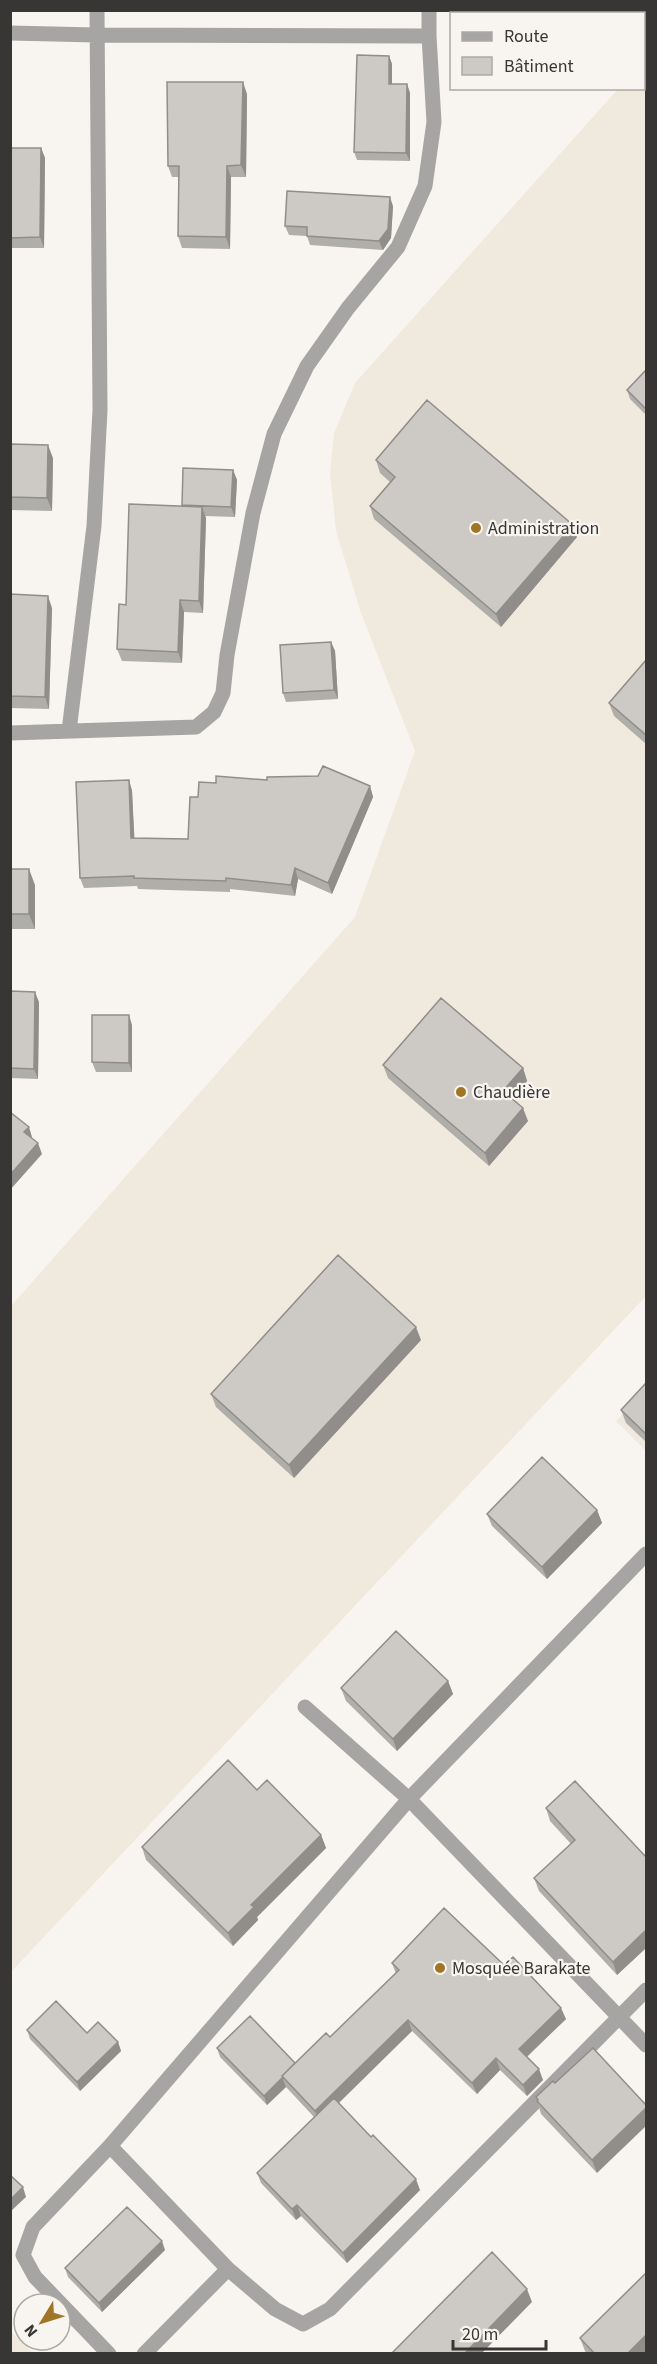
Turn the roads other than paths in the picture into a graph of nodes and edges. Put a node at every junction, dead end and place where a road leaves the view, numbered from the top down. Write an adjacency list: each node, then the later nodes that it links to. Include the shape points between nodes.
1 (96, 10): 4 (street)
2 (429, 10): 5 (street)
3 (10, 33): 4 (street)
4 (96, 35): 5 (street); 6 (street, via 100,410 94,526)
5 (429, 36): 6 (street, via 434,122 425,186 398,247 307,366 274,434 253,513 226,655 223,693 214,712 196,727)
6 (69, 731): 7 (street)
7 (10, 733)
8 (646, 1554): 10 (street)
9 (305, 1707): 10 (street)
10 (409, 1799): 12 (street); 14 (street)
11 (646, 1990): 12 (street)
12 (618, 2017): 13 (street); 15 (street, via 330,2309 303,2324 275,2309)
13 (646, 2044)
14 (110, 2146): 15 (street); 16 (street, via 33,2228 23,2256 35,2277)
15 (228, 2269): 17 (street)
16 (109, 2354)
17 (144, 2354)

